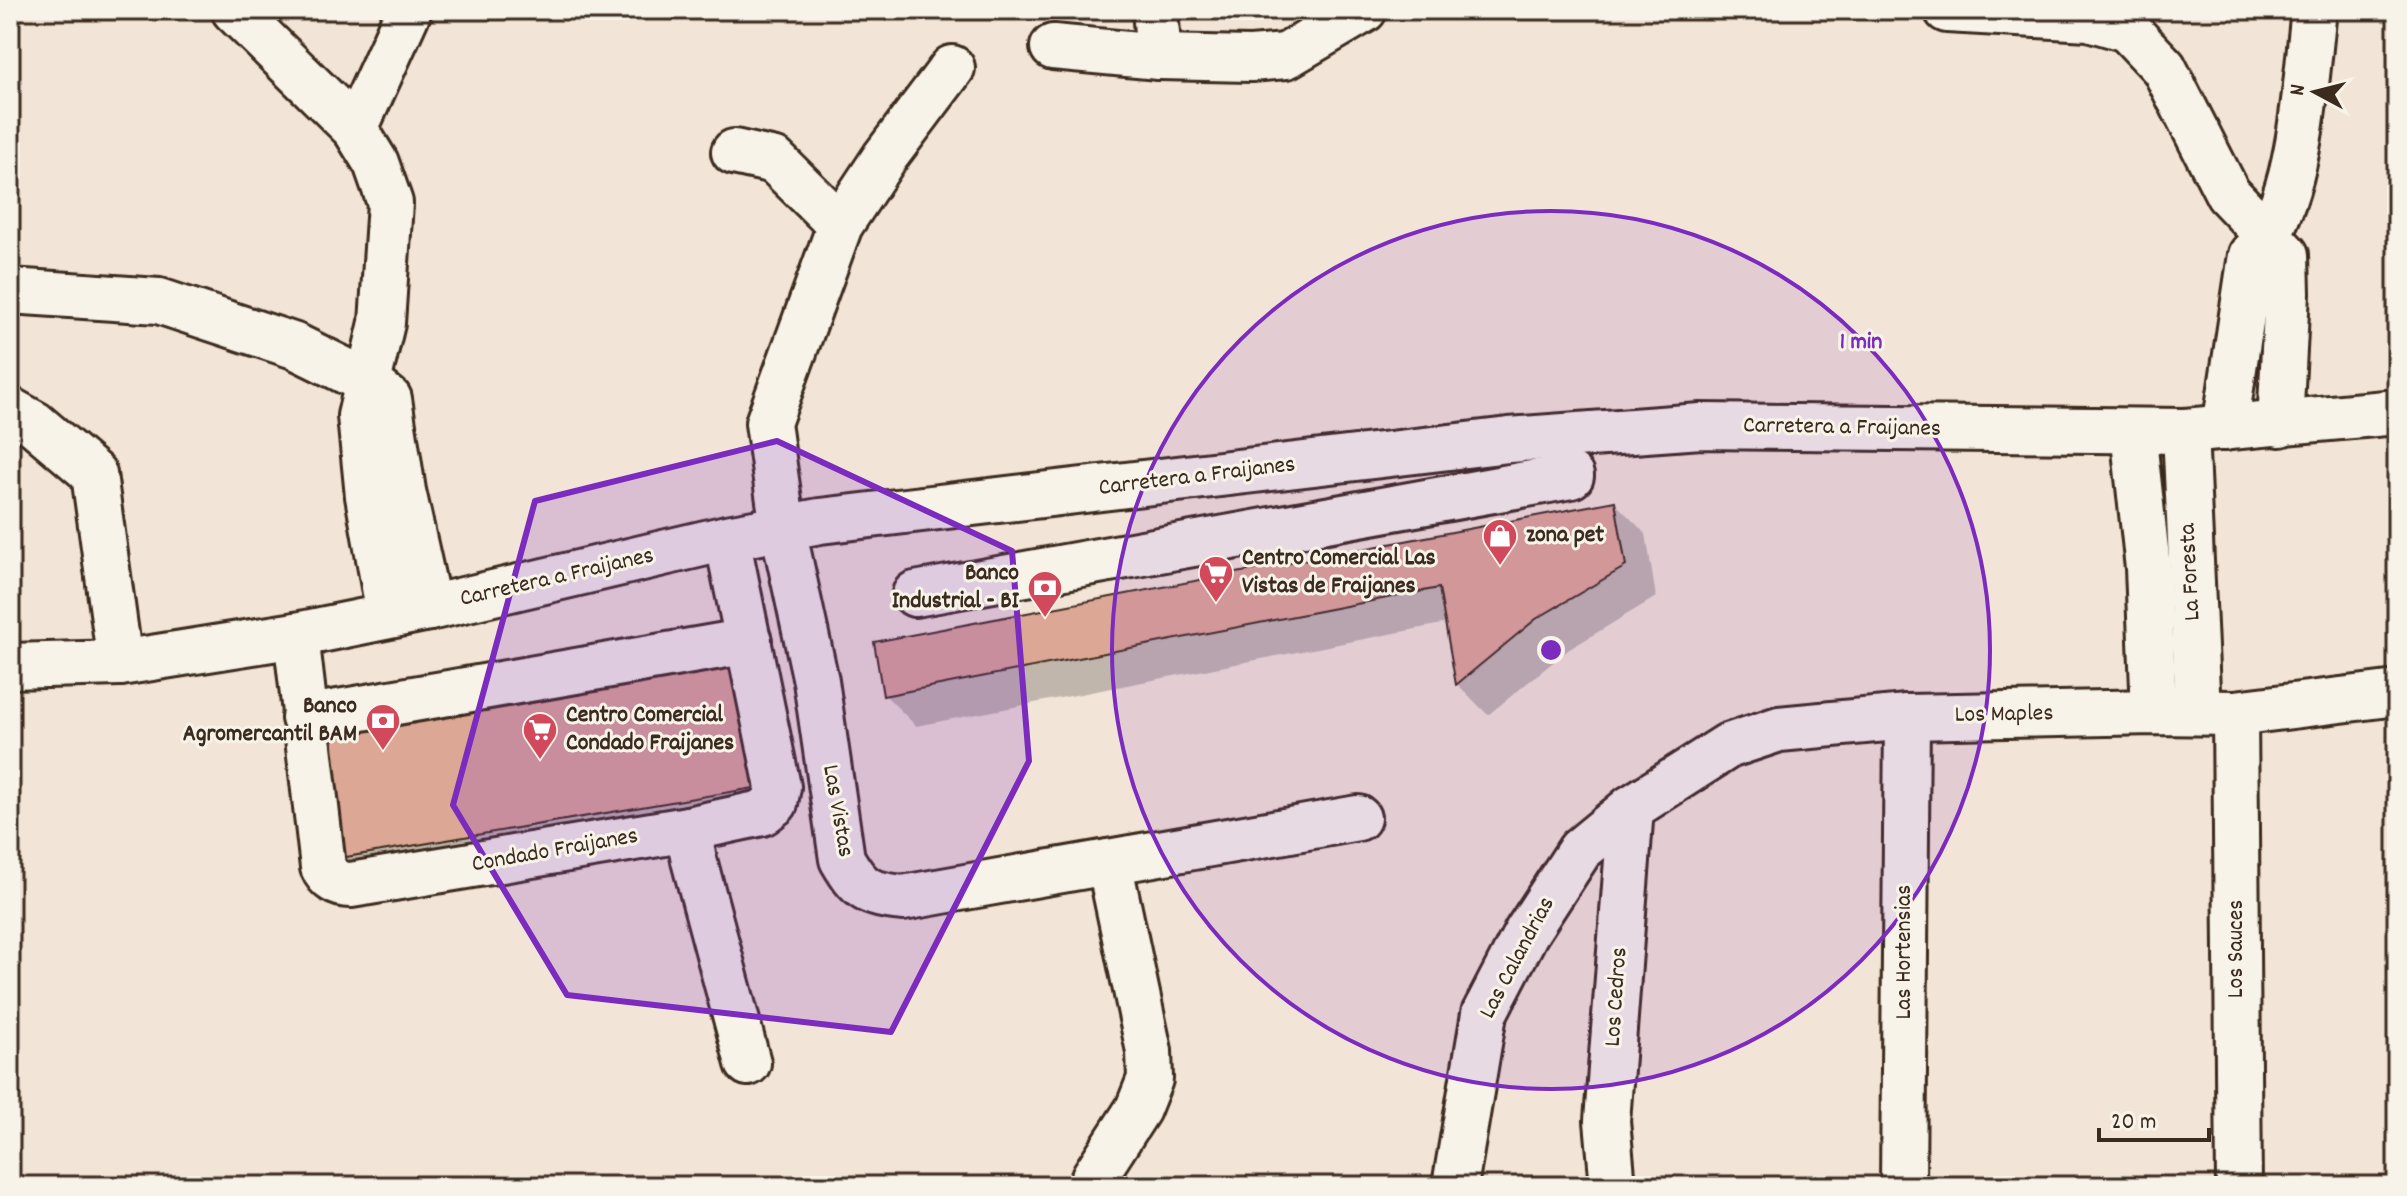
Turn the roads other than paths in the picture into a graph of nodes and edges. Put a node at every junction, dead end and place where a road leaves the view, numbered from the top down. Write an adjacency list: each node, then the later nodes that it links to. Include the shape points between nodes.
1 (234, 10): 10 (street)
2 (409, 10): 10 (street)
3 (1155, 10): 8 (street)
4 (1364, 10): 8 (street, via 1286,56)
5 (1947, 10): 13 (street, via 2089,18 2127,29 2164,68 2228,194)
6 (2314, 10): 13 (street, La Foresta, via 2299,140)
7 (1053, 47): 8 (street)
8 (1159, 57)
9 (952, 68): 12 (street, Las Vistas)
10 (355, 129): 15 (street, via 376,163 390,203 382,323)
11 (734, 152): 12 (street, via 775,161)
12 (840, 225): 24 (street, Las Vistas, via 768,423)
13 (2267, 236): 18 (street, via 2286,255); 19 (street, La Foresta, via 2251,255)
14 (10, 291): 15 (street, via 159,301 295,346)
15 (368, 382): 27 (street, via 389,399 403,491)
16 (10, 410): 30 (street, via 35,424 94,474)
17 (2397, 412): 18 (street, Carretera a Fraijanes)
18 (2280, 424): 19 (street, Carretera a Fraijanes)
19 (2205, 430): 20 (street, Carretera a Fraijanes); 34 (street, La Foresta)
20 (2133, 431): 21 (street, Carretera a Fraijanes, via 1701,426); 33 (street, La Foresta, via 2148,568)
21 (1509, 440): 23 (street); 24 (street, Carretera a Fraijanes)
22 (1571, 476): 23 (street)
23 (1517, 486): 26 (street)
24 (783, 529): 25 (street, Carretera a Fraijanes); 40 (street, Las Vistas, via 816,681 842,859 857,884 882,896 903,898)
25 (727, 538): 27 (street, Carretera a Fraijanes); 29 (street, Condado Fraijanes)
26 (915, 594)
27 (409, 612): 28 (street, Carretera a Fraijanes)
28 (296, 635): 30 (street, Carretera a Fraijanes); 36 (street, Condado Fraijanes)
29 (749, 641): 36 (street); 39 (street, Condado Fraijanes, via 777,798 762,813)
30 (120, 663): 31 (street, Carretera a Fraijanes)
31 (10, 666)
32 (2397, 693): 34 (street, Los Maples)
33 (2154, 712): 34 (street, Los Maples); 35 (street, Los Maples)
34 (2216, 713): 46 (street, Los Sauces)
35 (1907, 717): 37 (street, Los Maples, via 1779,729 1728,746); 45 (street, Las Hortensias)
36 (304, 718): 39 (street, Condado Fraijanes, via 323,867 333,881 344,885)
37 (1631, 808): 43 (street, Las Calandrias, via 1580,850 1526,933 1484,1014); 44 (street, Los Cedros, via 1607,1121)
38 (1358, 818): 40 (street, Las Vistas)
39 (688, 829): 41 (street)
40 (1109, 862): 42 (street, via 1149,1051 1150,1079 1138,1109)
41 (748, 1063)
42 (1094, 1177)
43 (1455, 1186)
44 (1613, 1186)
45 (1903, 1186)
46 (2239, 1186)

